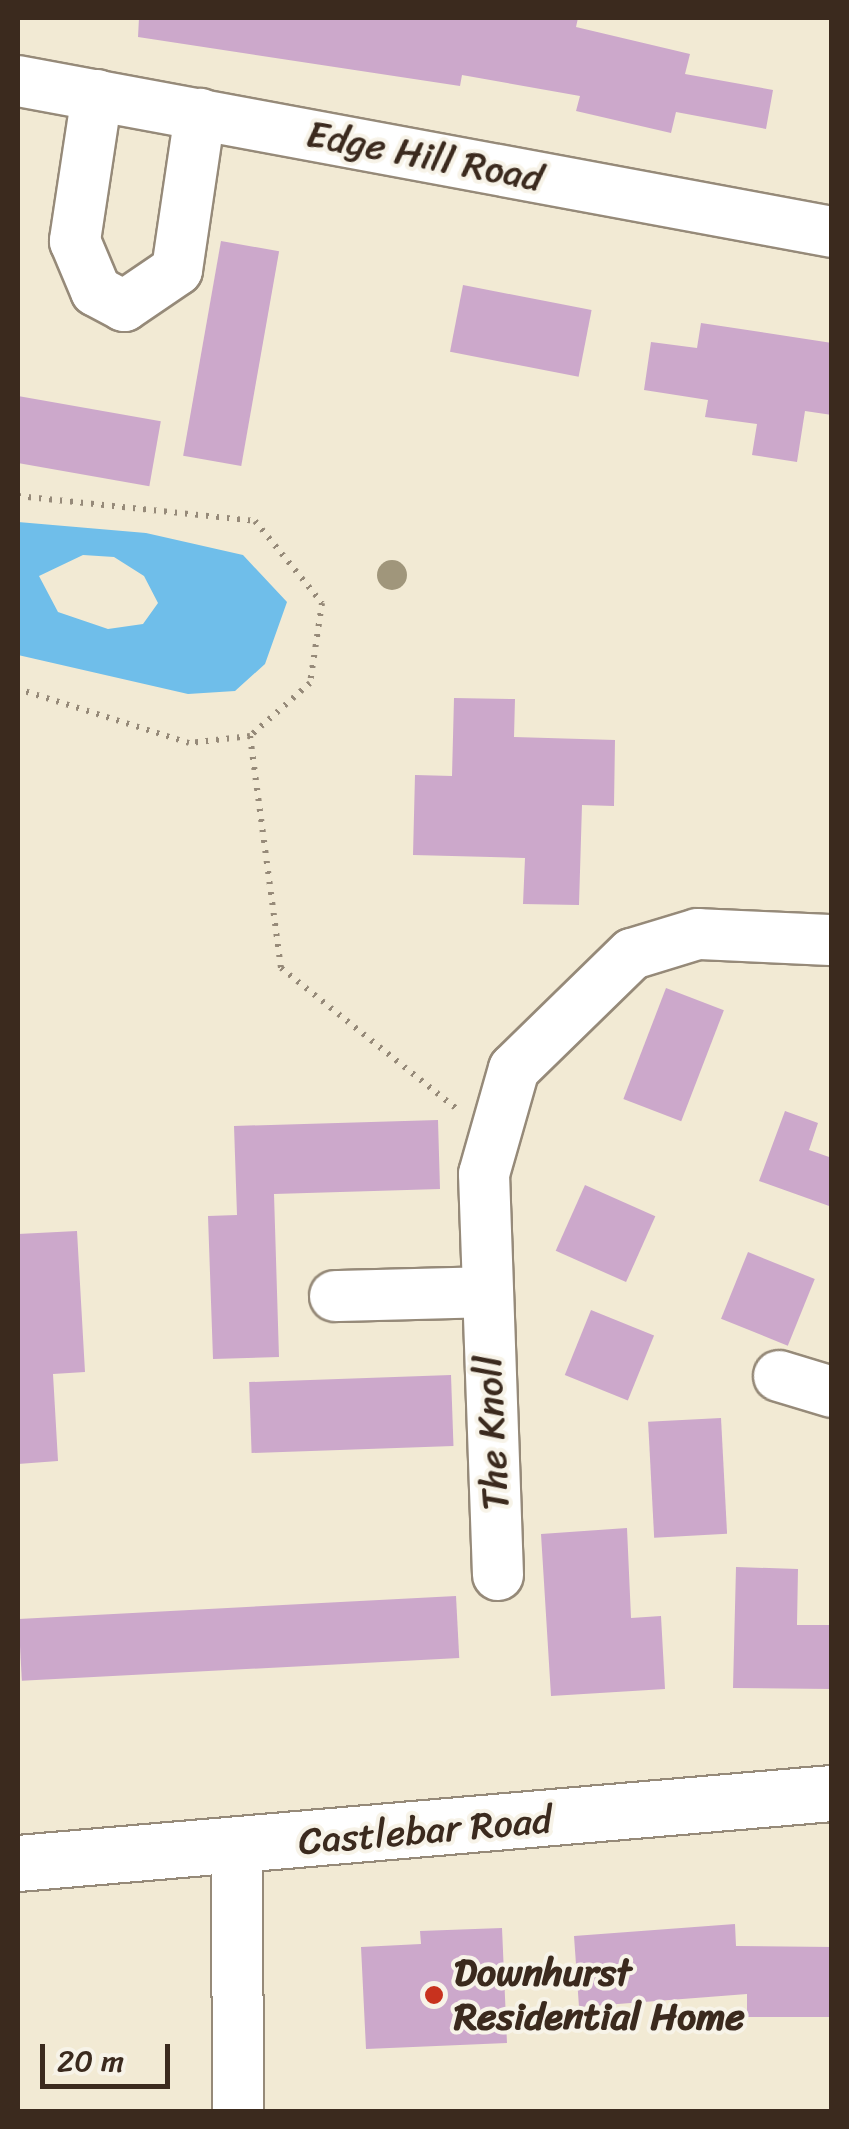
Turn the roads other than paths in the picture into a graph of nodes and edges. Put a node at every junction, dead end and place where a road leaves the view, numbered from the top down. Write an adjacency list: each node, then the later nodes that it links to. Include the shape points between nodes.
1 (18, 81): 2 (street, Edge Hill Road)
2 (97, 95): 3 (street, Edge Hill Road); 3 (street, via 75,241 96,290 124,306 177,270)
3 (200, 114): 4 (street, Edge Hill Road)
4 (832, 232)
5 (832, 940): 6 (street, The Knoll, via 698,934 632,954 514,1069 484,1174)
6 (486, 1292): 7 (street); 10 (street, The Knoll)
7 (335, 1296)
8 (779, 1376): 9 (street)
9 (832, 1392)
10 (498, 1575)
11 (832, 1793): 12 (main road, Castlebar Road)
12 (237, 1849): 13 (main road, Castlebar Road); 14 (street)
13 (18, 1863)
14 (238, 2112)

